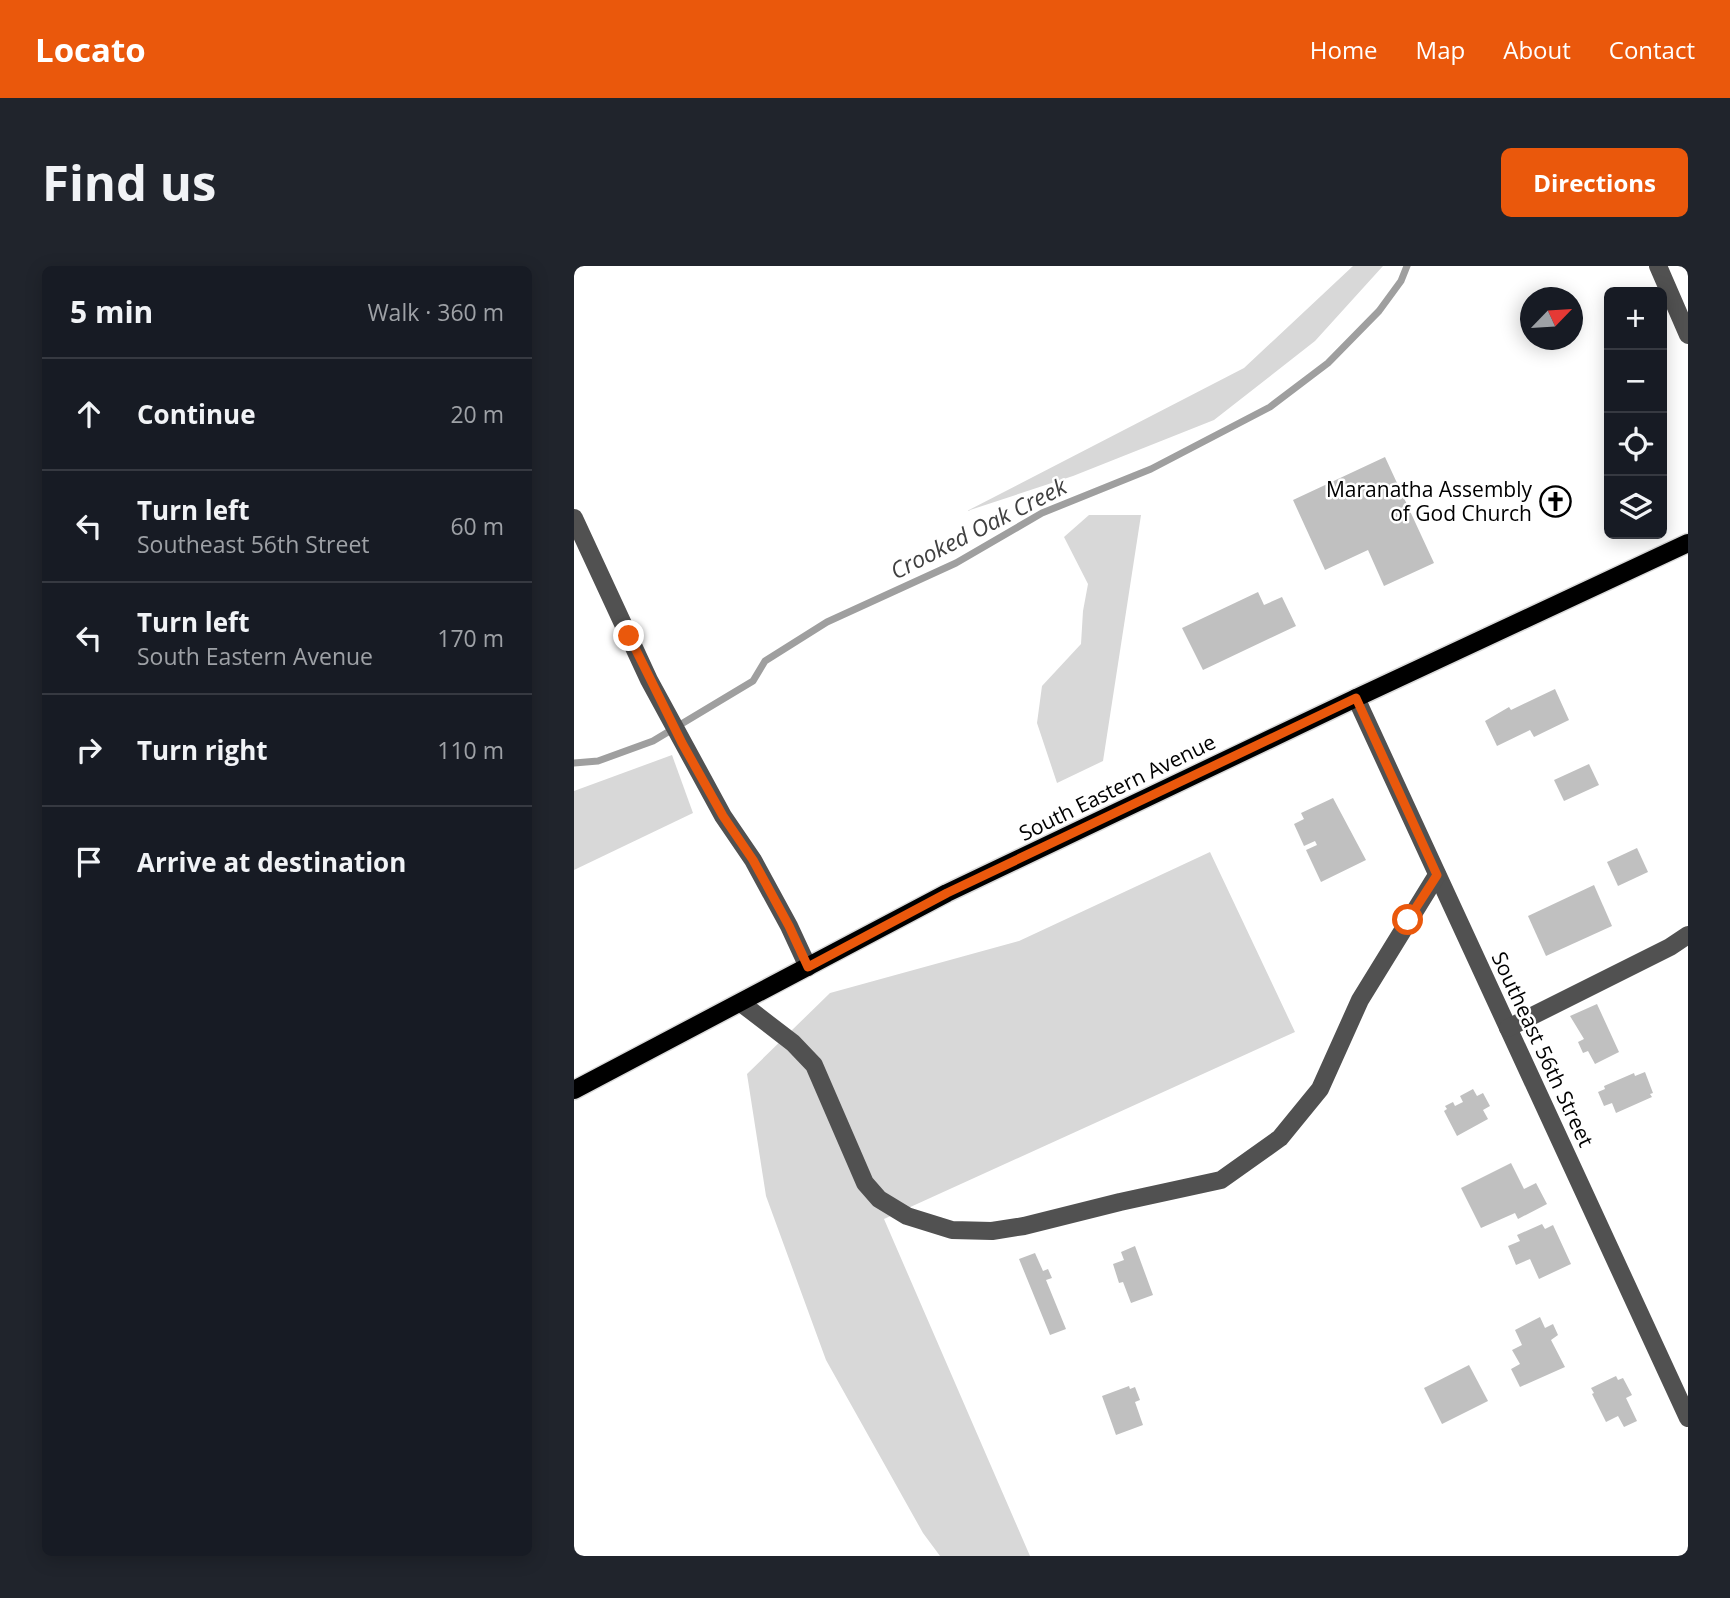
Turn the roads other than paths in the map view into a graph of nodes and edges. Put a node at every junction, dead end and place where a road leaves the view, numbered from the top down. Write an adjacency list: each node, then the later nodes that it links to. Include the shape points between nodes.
1 (1658, 266): 2 (street)
2 (1688, 335)
3 (574, 518): 8 (street, via 649,680 723,816 753,860)
4 (1688, 543): 5 (main road, South Eastern Avenue)
5 (1356, 698): 6 (street, Southeast 56th Street); 8 (main road, South Eastern Avenue, via 947,893)
6 (1437, 875): 9 (street, via 1360,1000 1320,1089 1280,1138 1221,1180 1024,1226 952,1230 907,1216 879,1199 865,1183 814,1065); 10 (street, Southeast 56th Street)
7 (1688, 935): 10 (street)
8 (808, 967): 9 (main road, South Eastern Avenue)
9 (741, 1003): 11 (main road, South Eastern Avenue)
10 (1508, 1028): 12 (street, Southeast 56th Street)
11 (574, 1090)
12 (1688, 1419)

